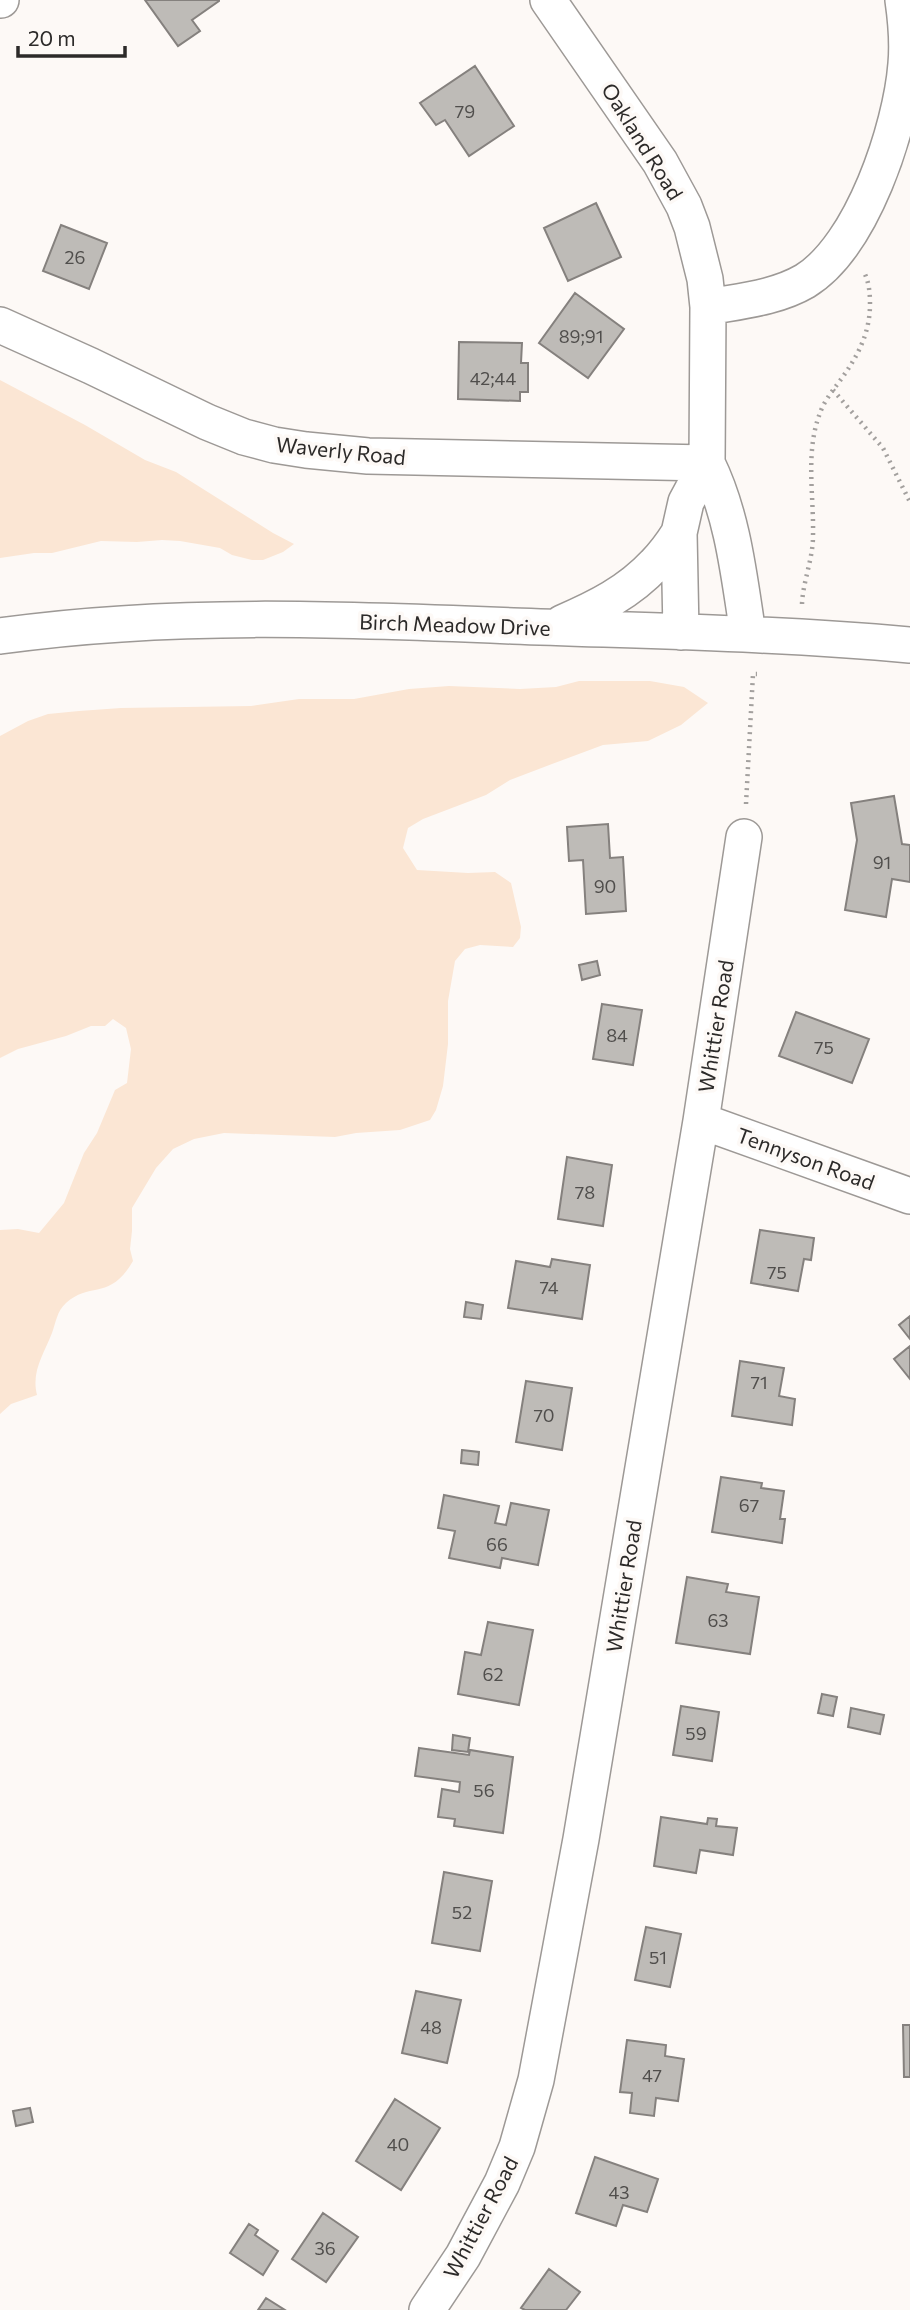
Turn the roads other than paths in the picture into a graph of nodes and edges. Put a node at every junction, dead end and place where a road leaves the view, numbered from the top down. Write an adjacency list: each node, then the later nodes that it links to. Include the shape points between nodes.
1 (548, 0): 4 (street, Oakland Road, via 674,185 696,241)
2 (903, 0): 3 (street)
3 (908, 33): 4 (street, via 903,86 888,149 843,243 819,270 798,284 774,294)
4 (708, 307): 6 (street, Oakland Road)
5 (0, 325): 6 (street, Waverly Road, via 207,422 274,445 368,456)
6 (707, 463): 7 (street, Oakland Road, via 686,502); 10 (street, Oakland Road, via 728,520)
7 (679, 533): 8 (street, Oakland Road, via 656,564 625,591); 9 (street, Oakland Road)
8 (552, 627): 9 (street, Birch Meadow Drive); 11 (street, Birch Meadow Drive, via 211,620)
9 (681, 632): 10 (street, Birch Meadow Drive)
10 (748, 634): 12 (street, Birch Meadow Drive)
11 (0, 636)
12 (910, 645)
13 (744, 837): 14 (street, Whittier Road)
14 (701, 1121): 15 (street, Tennyson Road); 16 (street, Whittier Road, via 579,1851 536,2080 502,2183 463,2256)
15 (910, 1196)
16 (427, 2310)

